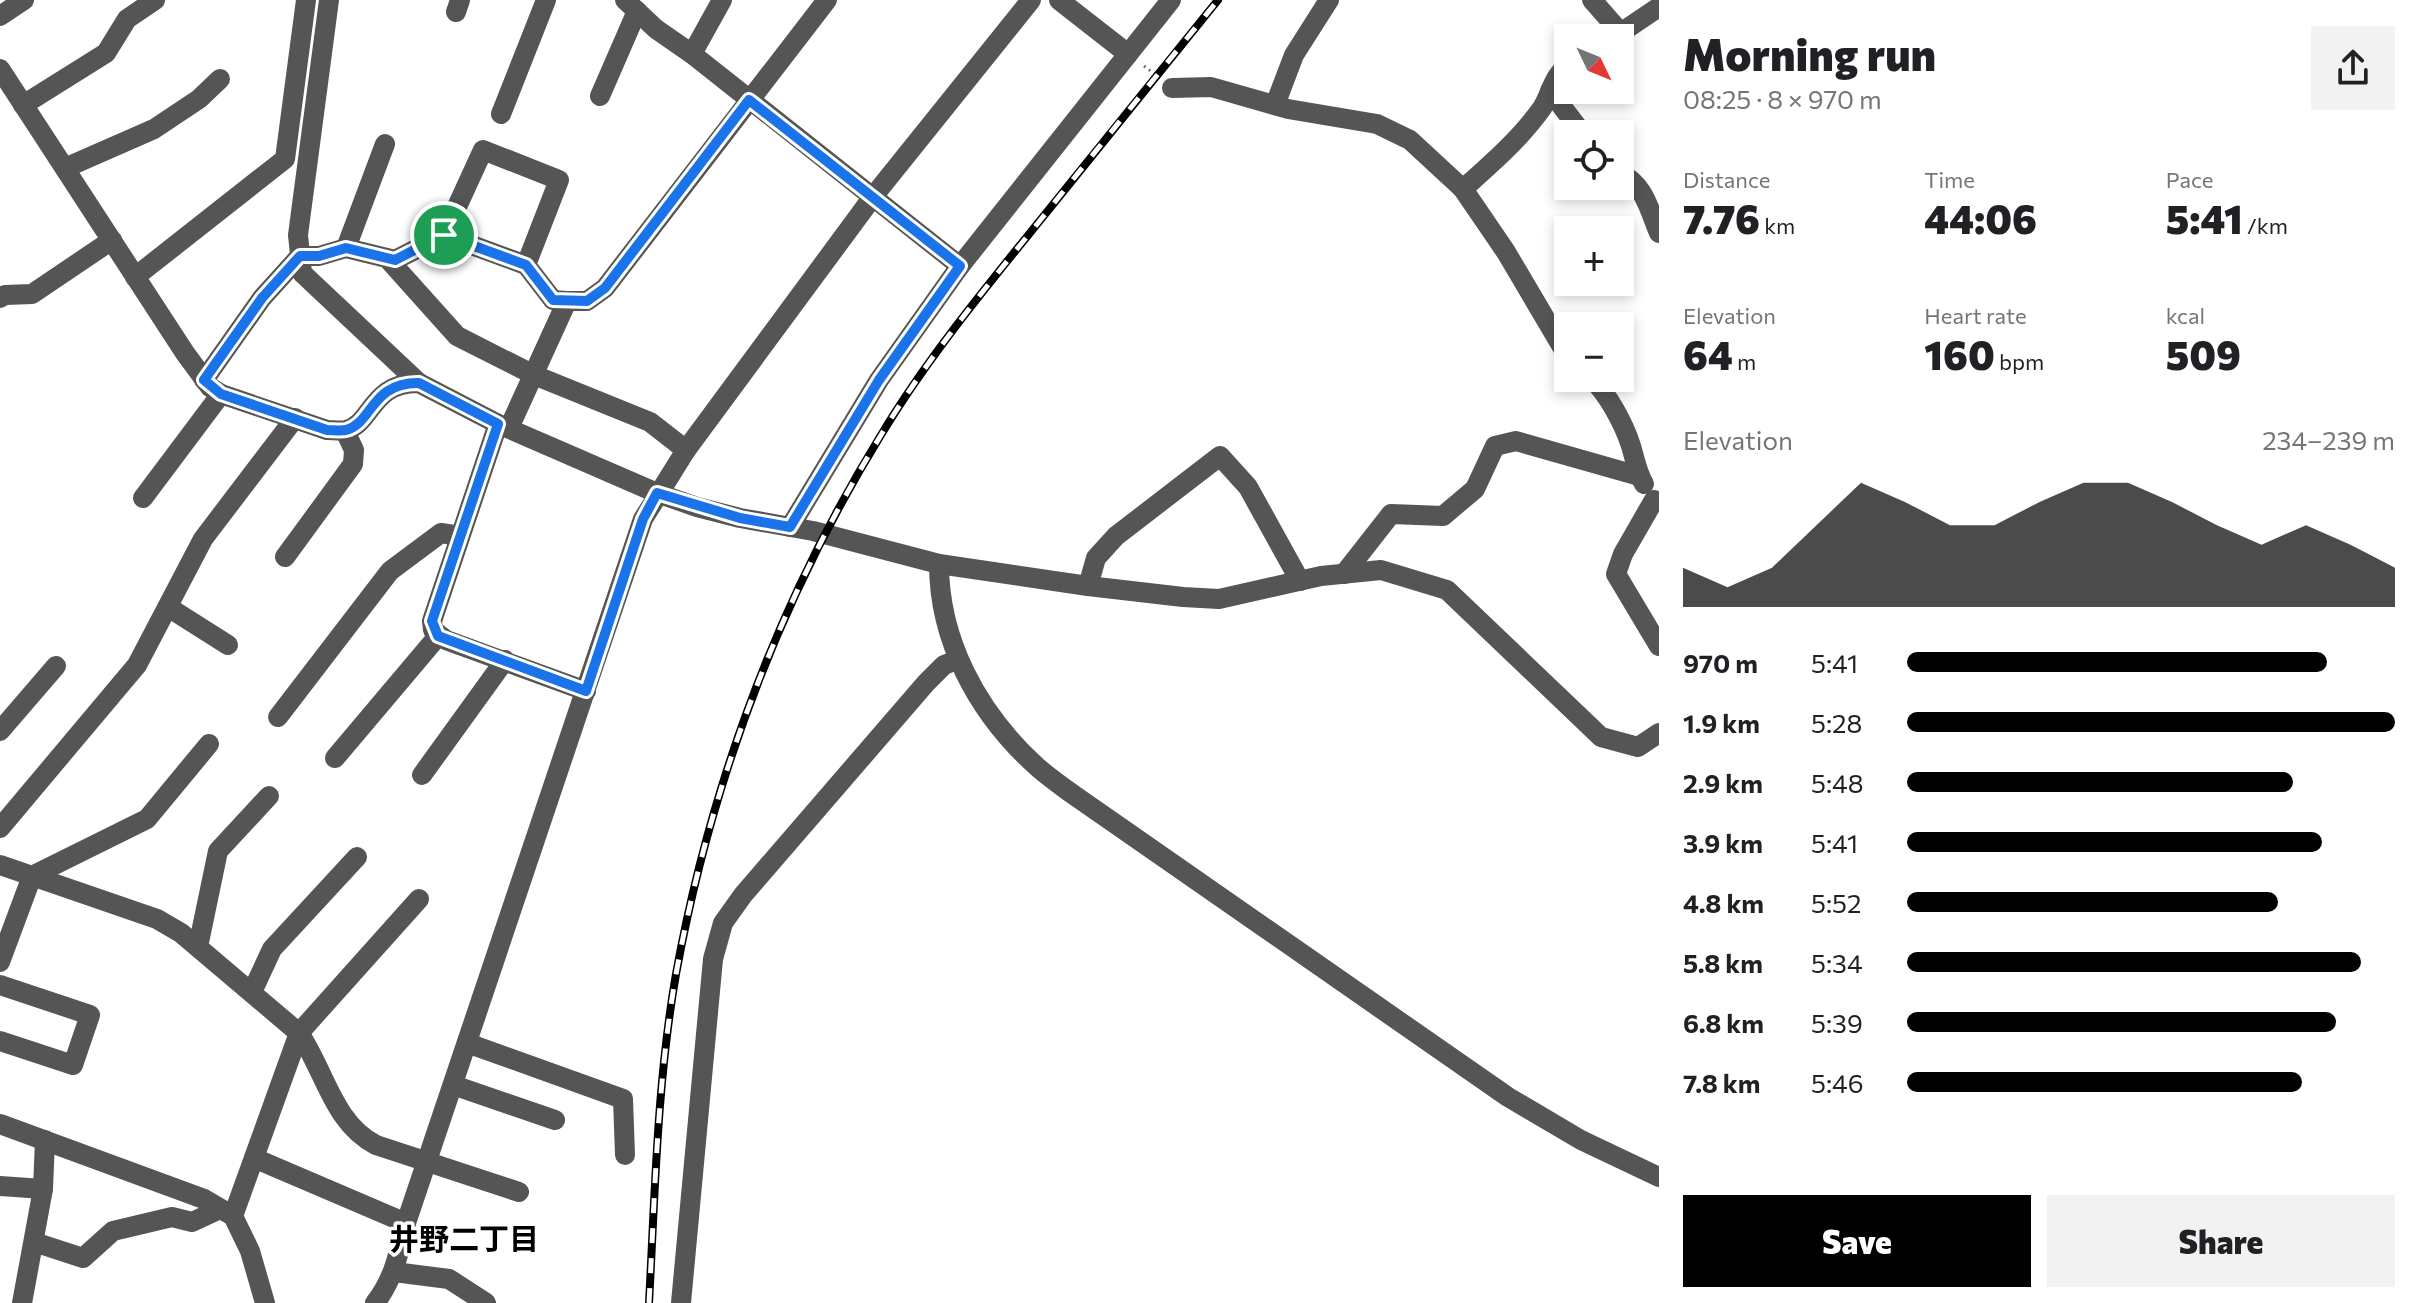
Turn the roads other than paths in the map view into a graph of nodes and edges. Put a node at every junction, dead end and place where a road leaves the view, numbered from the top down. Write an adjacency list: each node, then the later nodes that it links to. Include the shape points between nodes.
1 (24, 0): 15 (street)
2 (155, 0): 27 (street, via 127,19 106,53)
3 (306, 0): 44 (street, via 285,159)
4 (329, 0): 40 (street, via 298,235)
5 (546, 0): 29 (street)
6 (722, 0): 18 (street)
7 (827, 0): 26 (street)
8 (1031, 0): 35 (street)
9 (1059, 0): 19 (street)
10 (1171, 0): 19 (street)
11 (1329, 0): 28 (street, via 1294,55)
12 (1592, 0): 16 (street)
13 (631, 6): 18 (street); 25 (street)
14 (1659, 7): 17 (street)
15 (0, 16)
16 (1609, 24)
17 (1634, 24)
18 (692, 54): 26 (street)
19 (1128, 54): 43 (street)
20 (0, 69): 27 (street)
21 (220, 79): 32 (street, via 154,129)
22 (1554, 83): 24 (street)
23 (1172, 88): 28 (street, via 1211,87)
24 (1550, 91): 30 (street); 34 (street, via 1509,148)
25 (600, 96)
26 (749, 100): 35 (street); 46 (street, via 605,288 587,301)
27 (23, 105): 32 (street)
28 (1275, 105): 34 (street, via 1377,124 1410,140)
29 (501, 114)
30 (1572, 120)
31 (385, 144): 39 (street)
32 (65, 168): 38 (street)
33 (1634, 180): 36 (street)
34 (1463, 189): 47 (street)
35 (872, 198): 43 (street); 56 (street)
36 (1659, 233)
37 (444, 235): 41 (street); 42 (street); 42 (street, via 483,150 559,180)
38 (112, 240): 44 (street); 45 (street, via 32,294)
39 (346, 248): 40 (street); 41 (street)
40 (300, 256): 49 (street, via 262,298); 50 (street, via 302,273 312,285)
41 (388, 259): 48 (street, via 457,336)
42 (526, 265): 46 (street, via 553,300)
43 (960, 266): 61 (street, via 879,380)
44 (135, 277): 49 (street)
45 (0, 298)
46 (567, 301): 48 (street)
47 (1554, 333)
48 (534, 375): 54 (street); 56 (street, via 650,422)
49 (204, 380): 52 (street)
50 (419, 383): 54 (street); 55 (street, via 388,390)
51 (1604, 392): 57 (street, via 1630,442)
52 (221, 394): 53 (street); 59 (street)
53 (295, 418): 55 (street); 68 (street, via 203,539)
54 (504, 426): 58 (street); 62 (street)
55 (345, 431): 63 (street, via 354,450 353,464)
56 (686, 450): 58 (street)
57 (1639, 476): 60 (street); 65 (street, via 1516,441 1495,446 1475,489 1443,516 1391,514)
58 (657, 493): 61 (street); 75 (street, via 643,519)
59 (143, 498)
60 (1656, 500): 71 (street, via 1616,574)
61 (790, 527): 64 (street)
62 (460, 536): 69 (street, via 432,621); 76 (street, via 441,533 390,571)
63 (285, 557)
64 (939, 564): 67 (street); 73 (street, via 944,620)
65 (1344, 574): 66 (street); 78 (street, via 1381,570 1447,590 1601,737 1638,747)
66 (1300, 581): 67 (street, via 1219,599); 67 (street, via 1248,487 1220,456 1116,536 1096,558)
67 (1088, 586)
68 (168, 607): 70 (street); 83 (street, via 137,665)
69 (438, 636): 72 (street); 80 (street)
70 (228, 645)
71 (1659, 646)
72 (505, 660): 75 (street); 81 (street)
73 (957, 660): 102 (street, via 1000,726 1033,763 1071,793 1539,1117); 114 (street, via 926,683 723,923 713,959)
74 (56, 666): 77 (street)
75 (586, 691): 94 (street)
76 (278, 717)
77 (0, 731)
78 (1659, 733)
79 (209, 744): 86 (street, via 147,819)
80 (335, 758)
81 (422, 775)
82 (269, 796): 88 (street, via 218,851)
83 (0, 828)
84 (357, 857): 91 (street, via 272,949)
85 (0, 865): 86 (street)
86 (32, 876): 88 (street, via 157,919); 89 (street)
87 (419, 899): 92 (street)
88 (198, 947): 91 (street)
89 (0, 962)
90 (0, 985): 93 (street, via 90,1015 73,1065)
91 (252, 992): 92 (street)
92 (299, 1033): 100 (street); 101 (street, via 350,1128 376,1145)
93 (0, 1041)
94 (467, 1043): 95 (street); 99 (street, via 623,1099)
95 (453, 1085): 96 (street); 101 (street)
96 (555, 1120)
97 (0, 1124): 98 (street)
98 (45, 1140): 104 (street); 106 (street)
99 (625, 1155)
100 (254, 1158): 106 (street); 107 (street)
101 (427, 1161): 105 (street); 107 (street)
102 (1659, 1177)
103 (0, 1186): 104 (street)
104 (43, 1189): 108 (street)
105 (519, 1192)
106 (226, 1212): 108 (street, via 192,1222 172,1217 113,1231 83,1258); 111 (street, via 250,1251)
107 (406, 1223): 109 (street)
108 (34, 1242): 110 (street)
109 (394, 1272): 112 (street); 113 (street, via 449,1279)
110 (22, 1303)
111 (265, 1303)
112 (375, 1303)
113 (486, 1303)
114 (681, 1303)

